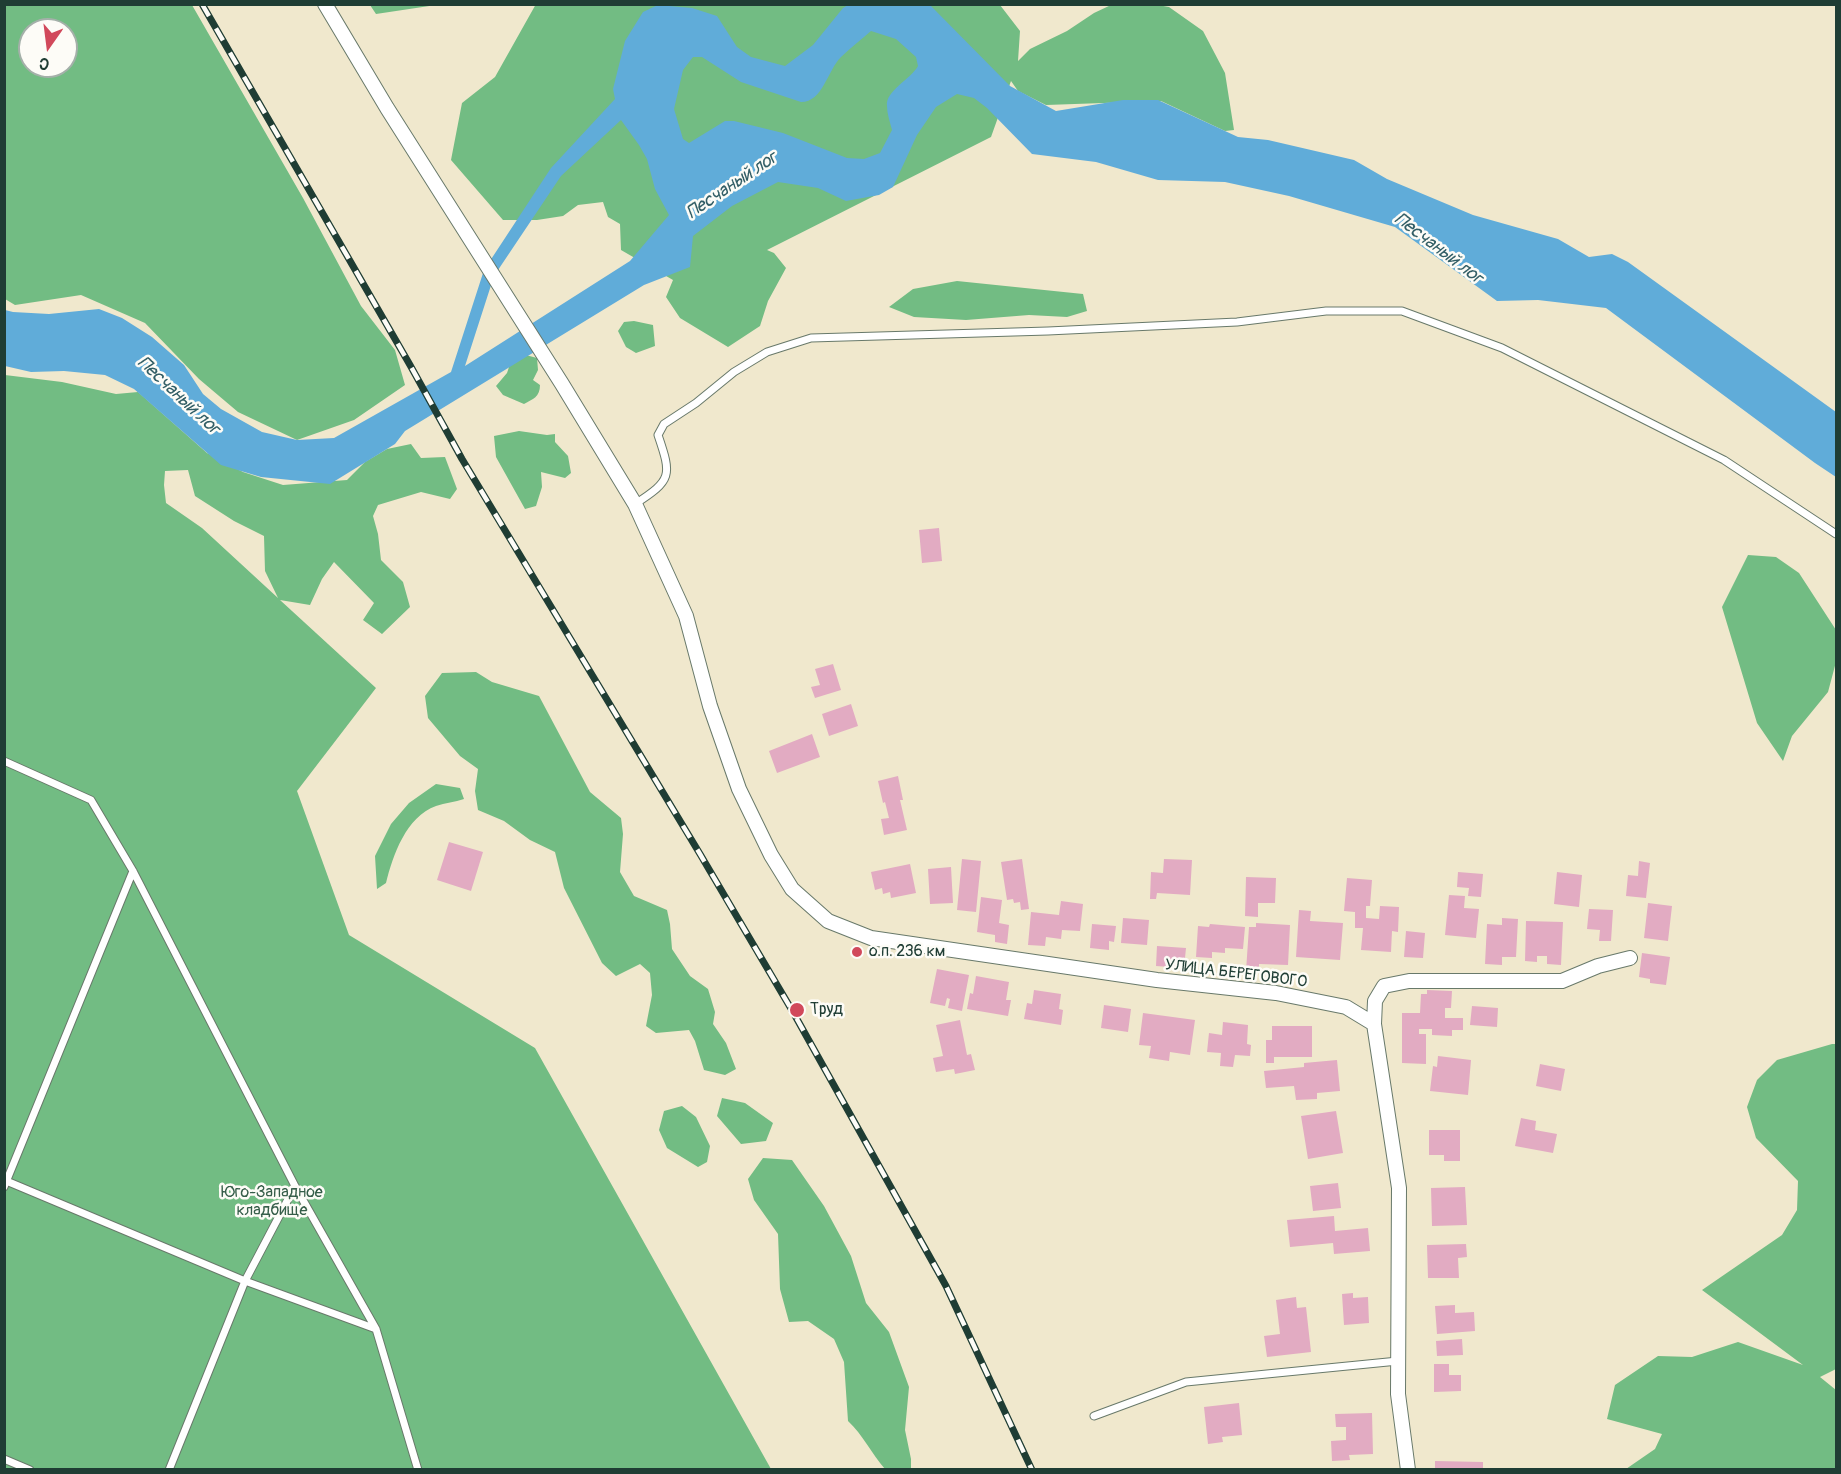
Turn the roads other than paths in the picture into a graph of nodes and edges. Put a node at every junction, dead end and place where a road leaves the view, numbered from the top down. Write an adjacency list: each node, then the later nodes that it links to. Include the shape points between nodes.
1 (325, 4): 2 (street)
2 (635, 504): 3 (lane, via 657,489 666,477 666,458 658,435 664,424 767,352 811,338 1060,331 1237,322 1326,311 1402,311 1502,348 1619,406 1724,460); 7 (street, УЛИЦА БЕРЕГОВОГО, via 686,616 710,706 739,789 792,888 828,921 871,938 1157,980 1275,993 1346,1007)
3 (1836, 534)
4 (4, 761): 5 (lane, via 91,800)
5 (133, 871): 8 (lane); 9 (lane)
6 (1630, 958): 7 (street, via 1562,981 1409,981 1384,986 1375,1001)
7 (1374, 1024): 12 (street, via 1399,1188)
8 (5, 1183): 10 (lane)
9 (295, 1186): 10 (lane); 11 (lane)
10 (245, 1281): 11 (lane); 16 (lane)
11 (376, 1329): 17 (lane)
12 (1398, 1361): 13 (lane, via 1186,1382); 18 (street, via 1398,1394)
13 (1094, 1416)
14 (4, 1459): 15 (lane)
15 (30, 1470)
16 (169, 1470)
17 (418, 1470)
18 (1408, 1470)

